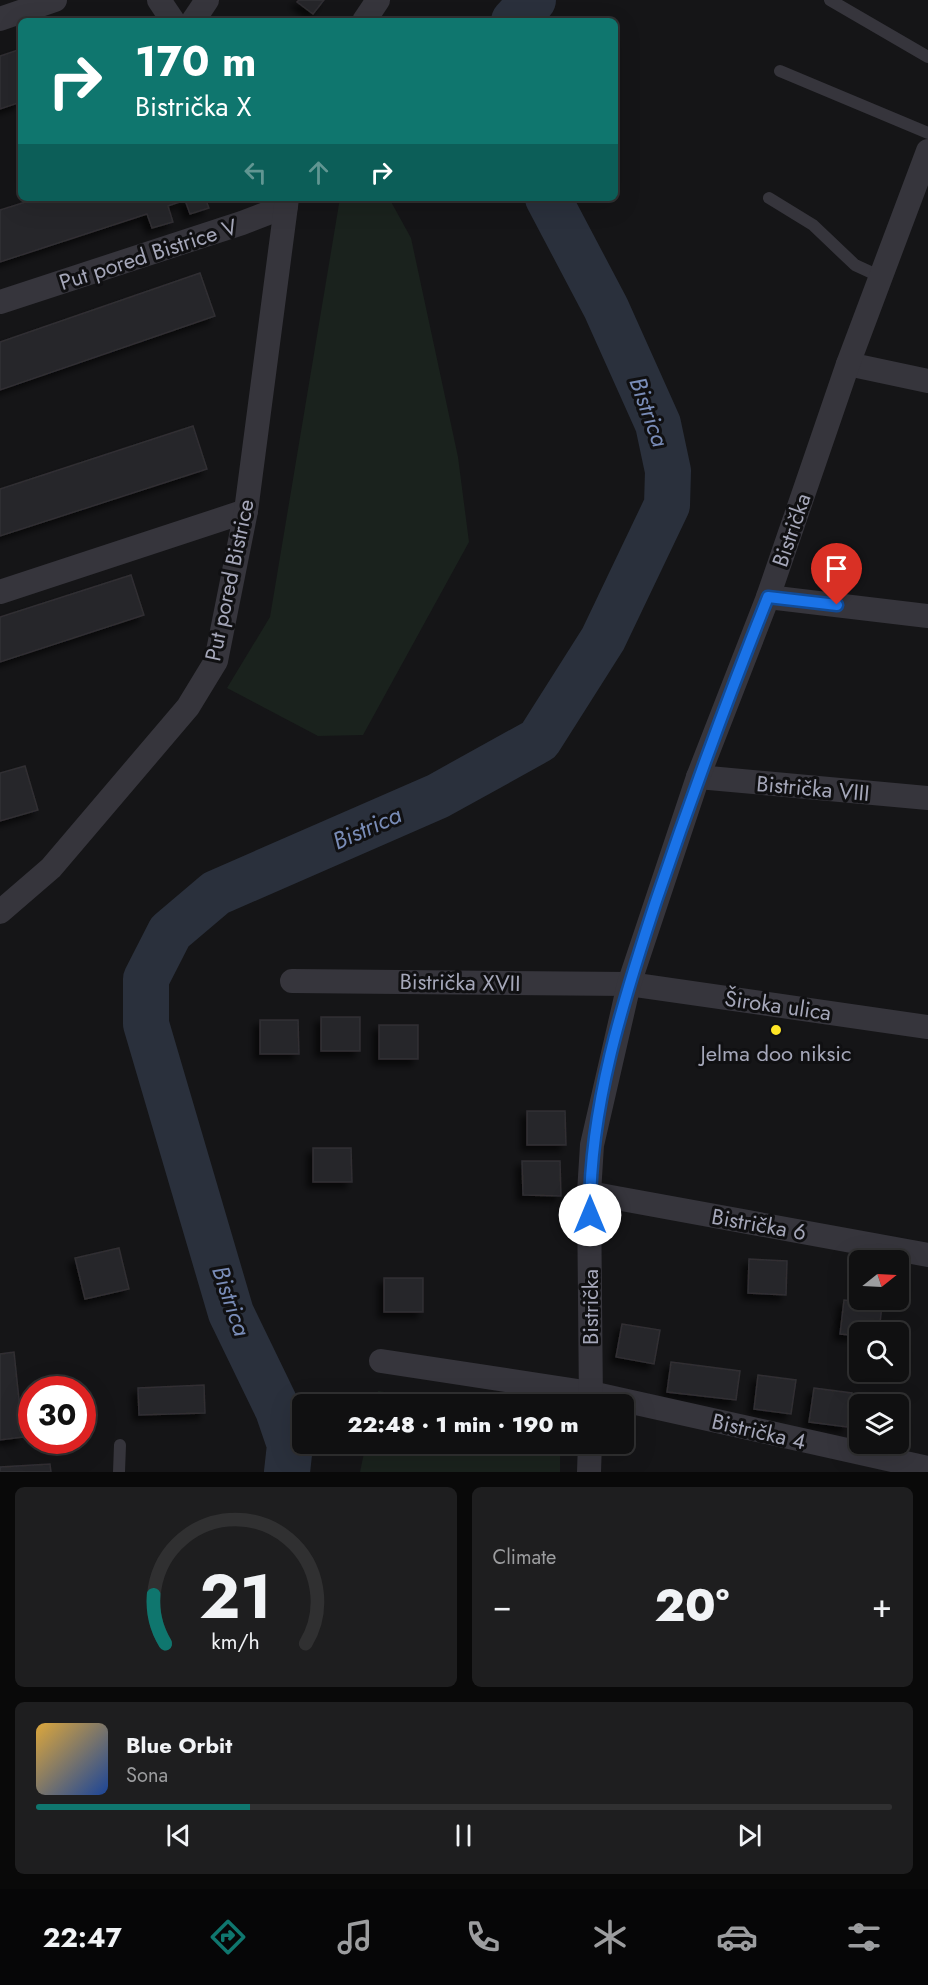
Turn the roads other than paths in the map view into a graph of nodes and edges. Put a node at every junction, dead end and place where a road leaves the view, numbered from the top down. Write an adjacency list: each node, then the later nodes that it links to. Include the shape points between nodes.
1 (56, 0): 9 (street)
2 (159, 0): 6 (street)
3 (207, 0): 7 (street)
4 (378, 0): 8 (street)
5 (830, 0): 10 (lane)
6 (171, 18)
7 (195, 18)
8 (366, 18)
9 (0, 19)
10 (928, 57)
11 (780, 71): 12 (lane)
12 (928, 133)
13 (928, 151): 16 (street, Bistrička)
14 (769, 198): 16 (lane, via 813,225 855,265)
15 (287, 202): 17 (street, Put pored Bistrice V, via 243,223); 20 (street, Put pored Bistrice)
16 (881, 277): 18 (street, Bistrička)
17 (0, 302)
18 (848, 364): 19 (street); 22 (street, Bistrička)
19 (928, 381)
20 (246, 511): 21 (street); 26 (street, Put pored Bistrice, via 216,661 188,707 51,868)
21 (0, 592)
22 (768, 597): 23 (street); 24 (street, Bistrička)
23 (928, 616)
24 (698, 777): 25 (street, Bistrička VIII); 28 (street, Bistrička)
25 (928, 798)
26 (0, 912)
27 (292, 981): 28 (street, Bistrička XVII)
28 (629, 984): 29 (street, Široka ulica); 30 (street, Bistrička, via 592,1145)
29 (928, 1027)
30 (589, 1193): 31 (street, Bistrička 6); 34 (street, Bistrička)
31 (928, 1255)
32 (381, 1362): 33 (street, Bistrička 4)
33 (563, 1394)
34 (591, 1394)
35 (634, 1408): 38 (street, Bistrička 4)
36 (120, 1444): 39 (lane)
37 (590, 1454): 40 (street)
38 (928, 1468)
39 (118, 1472)
40 (589, 1472)

